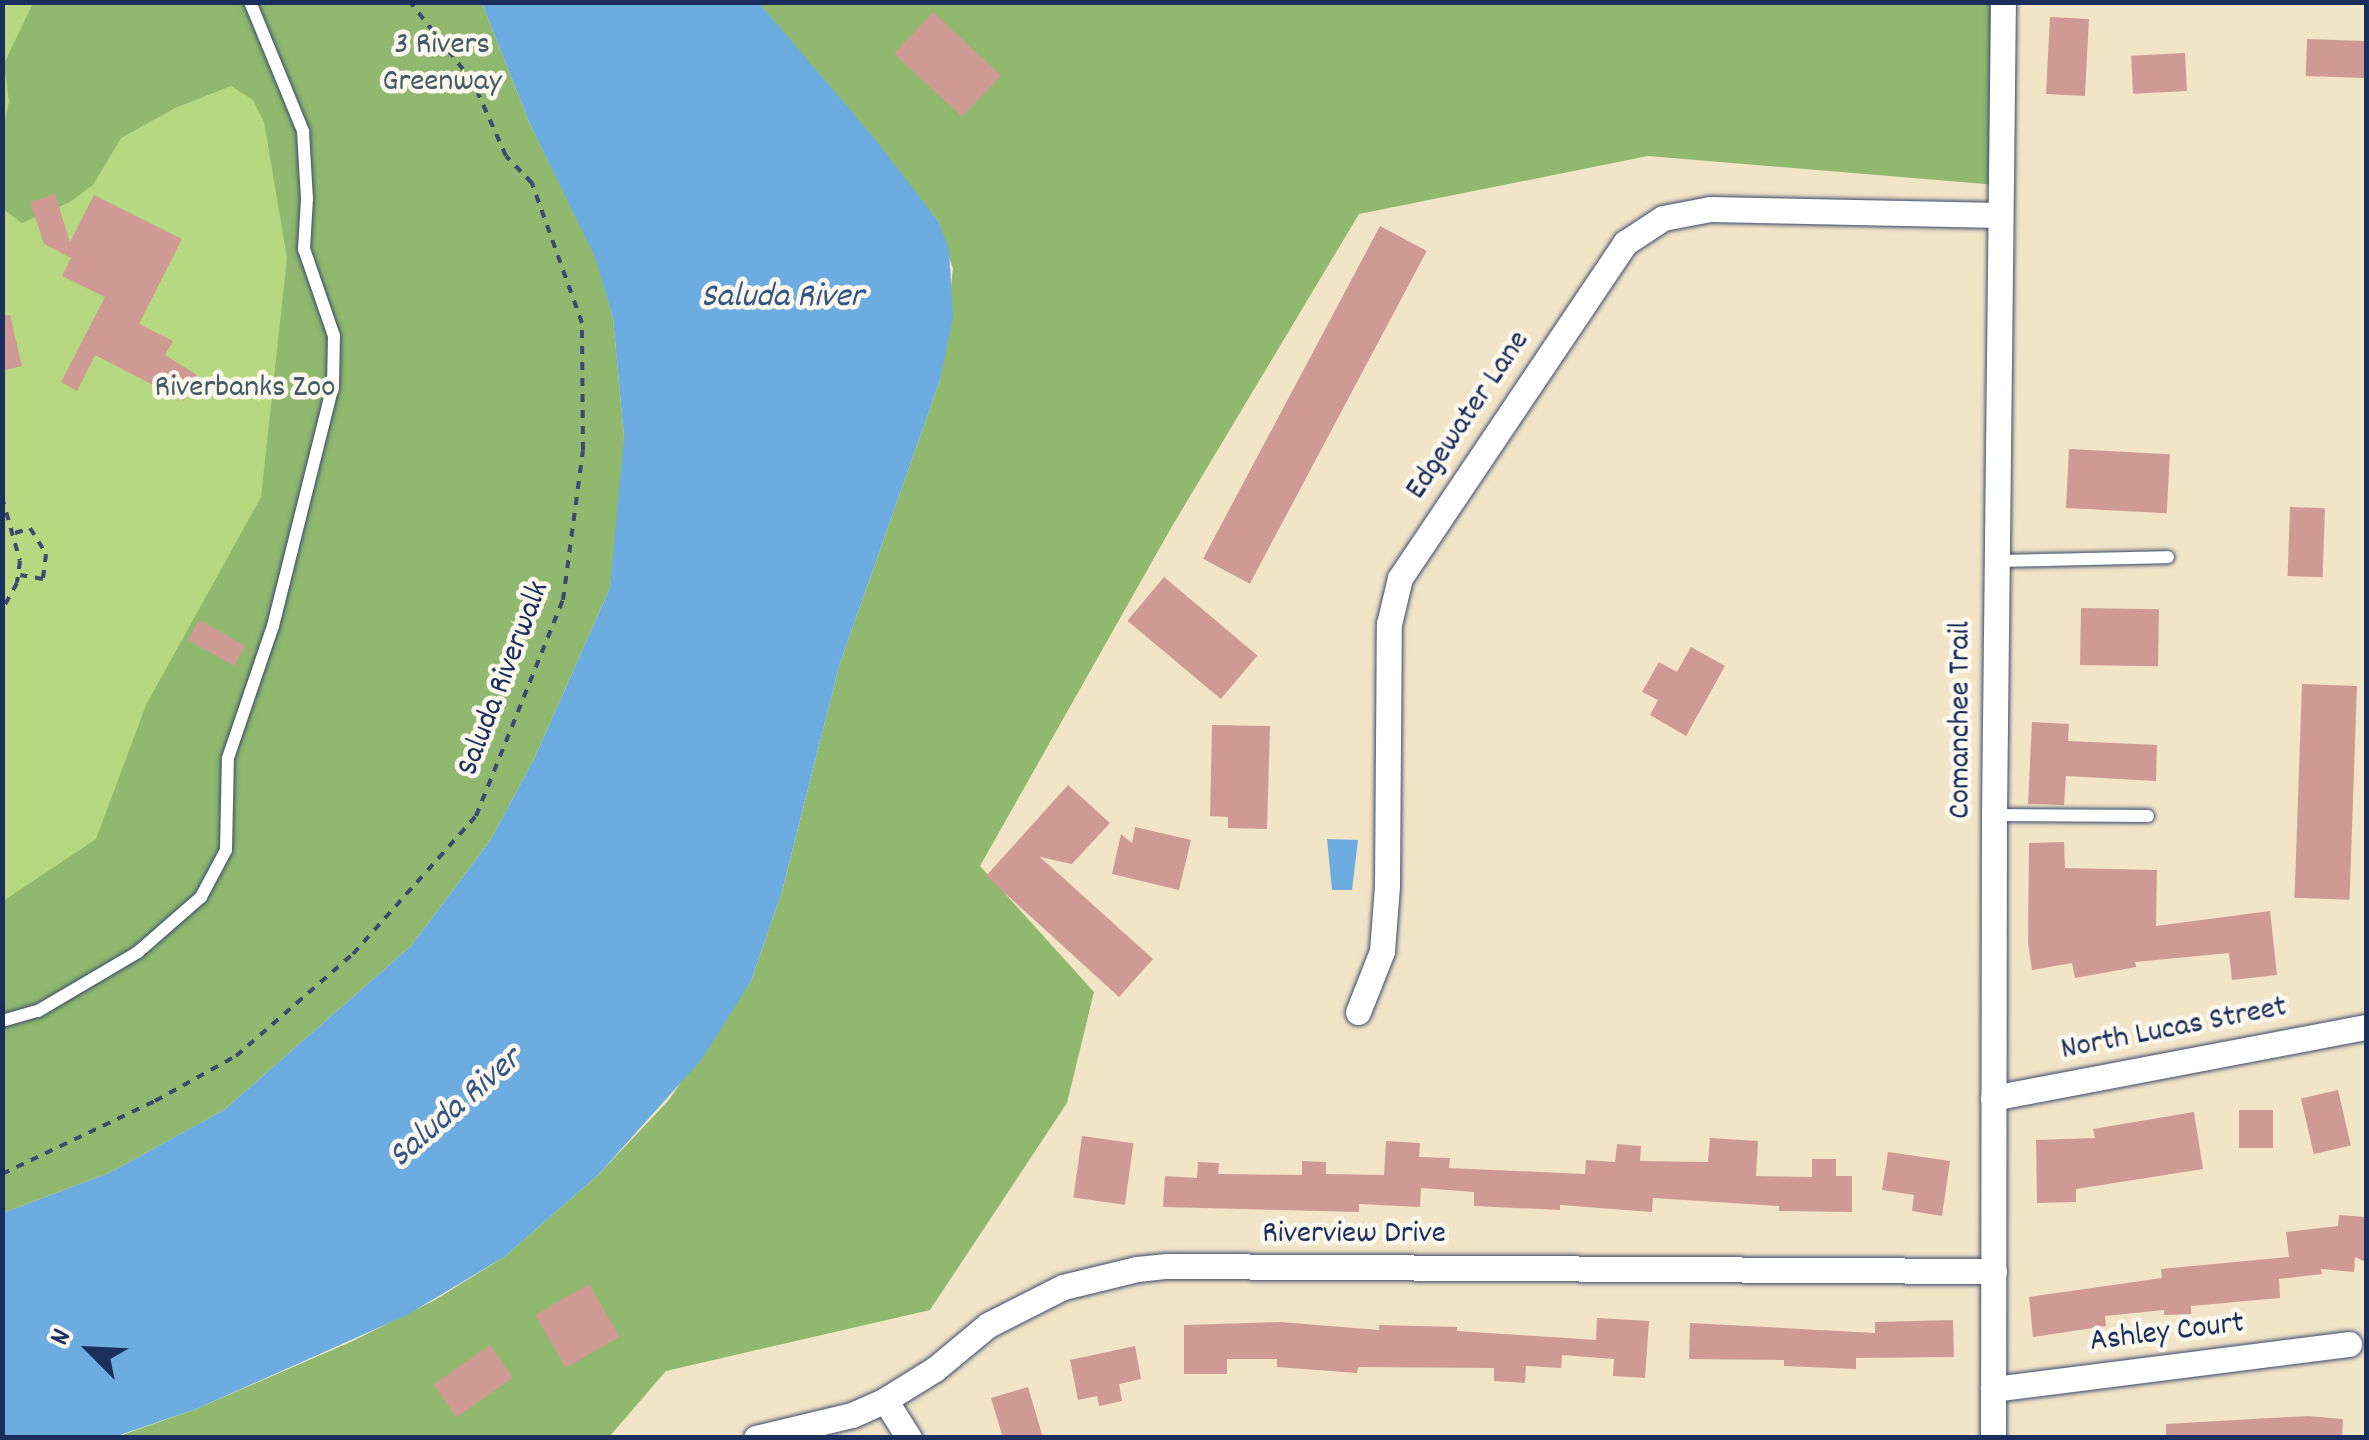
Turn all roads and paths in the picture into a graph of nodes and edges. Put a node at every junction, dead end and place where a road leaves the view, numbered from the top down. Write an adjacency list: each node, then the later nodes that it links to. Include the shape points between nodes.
1 (250, 2): 14 (lane, via 303,131 304,249 334,336 333,386 273,626 228,758 226,850 201,897 138,952 38,1011)
2 (410, 2): 17 (path, Saluda Riverwalk, via 473,82 506,156 532,183 582,323 583,450 563,600 476,816 353,954 236,1056)
3 (2003, 2): 4 (street, Comanchee Trail)
4 (2000, 215): 8 (street, Comanchee Trail); 13 (street, Edgewater Lane, via 1700,210 1663,218 1626,243 1411,559 1392,600 1382,951)
5 (2, 497): 6 (path)
6 (15, 532): 9 (path); 9 (path, via 30,528 46,554 43,579)
7 (2168, 557): 8 (lane)
8 (1996, 561): 11 (street, Comanchee Trail)
9 (19, 575): 10 (path)
10 (2, 610)
11 (1994, 815): 12 (lane); 16 (street, Comanchee Trail)
12 (2148, 816)
13 (1358, 1012)
14 (2, 1021)
15 (2366, 1027): 16 (street, North Lucas Street)
16 (1993, 1098): 18 (street, Comanchee Trail)
17 (2, 1174)
18 (1994, 1271): 20 (street, Comanchee Trail); 21 (street, Riverview Drive, via 1167,1266 1062,1287 988,1325 936,1370)
19 (2348, 1344): 20 (street, Ashley Court)
20 (1993, 1389): 24 (street, Comanchee Trail)
21 (886, 1400): 22 (street, Riverview Drive); 23 (street)
22 (756, 1438)
23 (909, 1438)
24 (1993, 1438)

